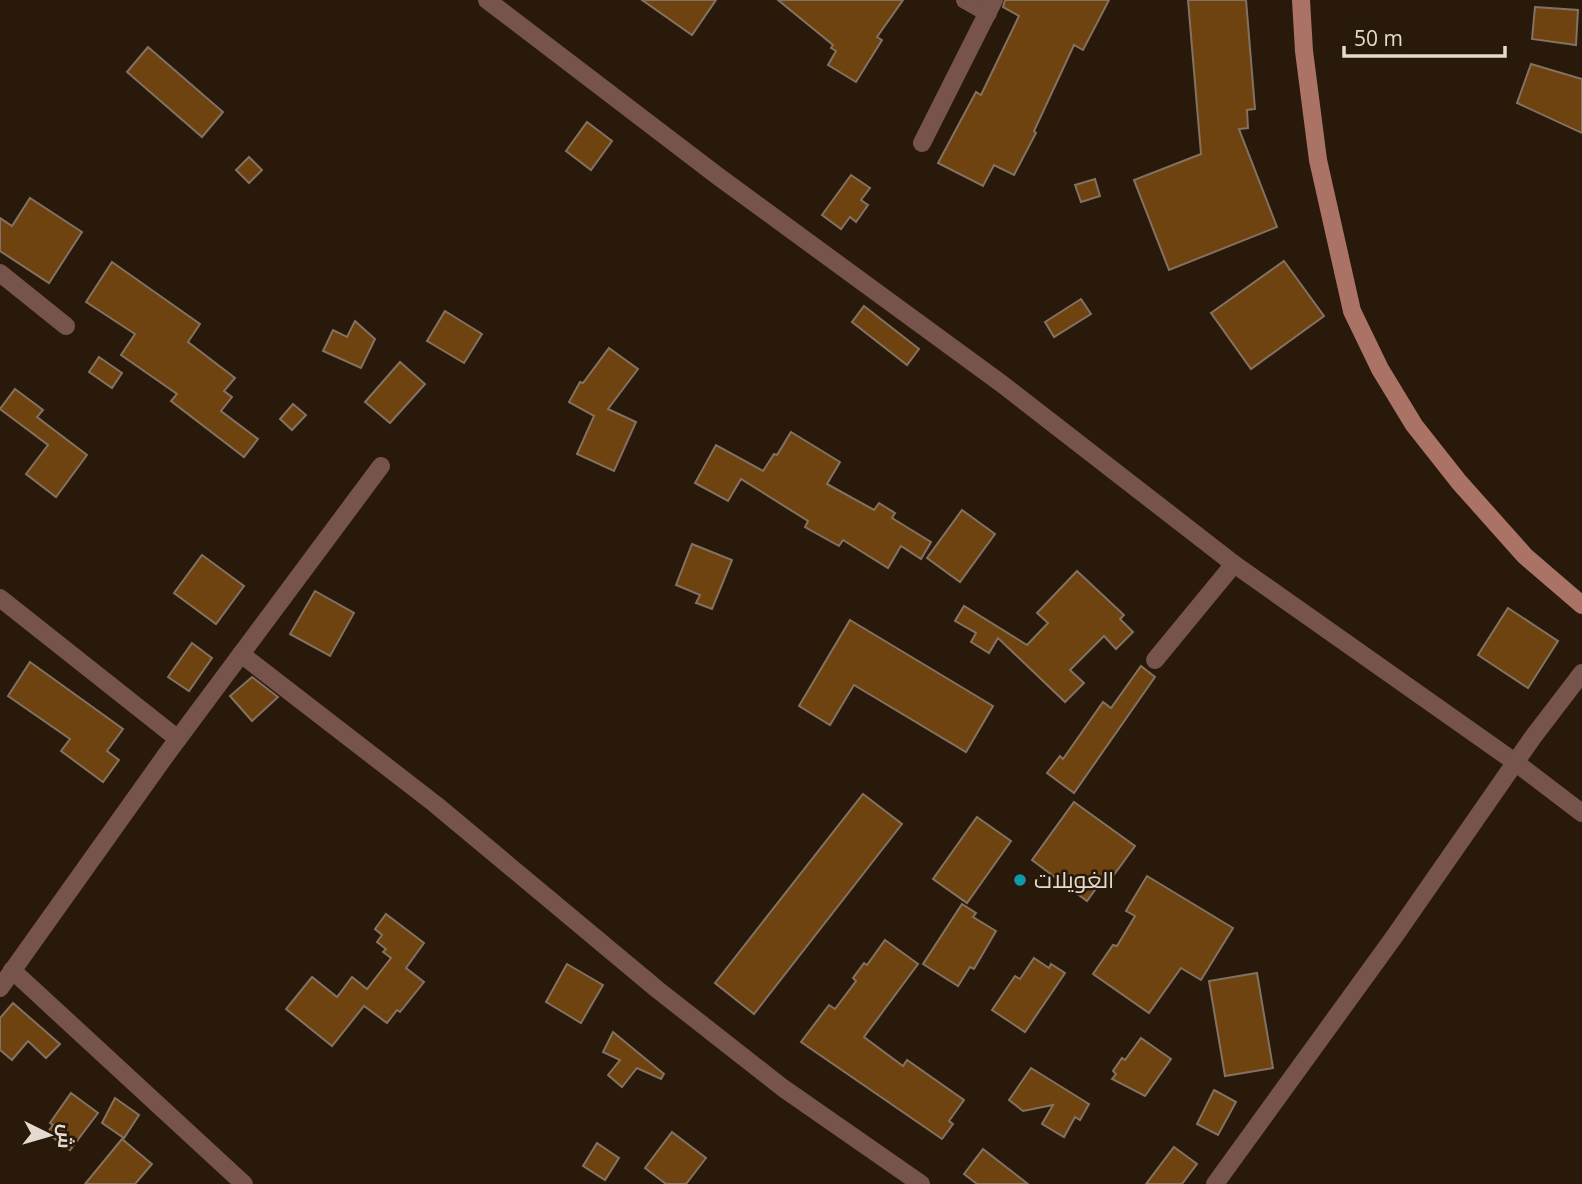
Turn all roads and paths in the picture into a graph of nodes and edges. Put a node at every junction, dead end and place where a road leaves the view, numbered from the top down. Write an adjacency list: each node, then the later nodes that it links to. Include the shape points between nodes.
1 (487, 0): 9 (street, via 1002,384)
2 (965, 0): 4 (street)
3 (1301, 0): 11 (street, via 1318,160 1352,311 1414,425 1458,482 1525,556)
4 (991, 6): 5 (street)
5 (922, 143)
6 (0, 273): 7 (street)
7 (66, 326)
8 (381, 466): 12 (street)
9 (1234, 564): 13 (street); 16 (street)
10 (0, 598): 15 (street)
11 (1582, 605)
12 (241, 654): 15 (street); 21 (street, via 435,804 783,1088)
13 (1155, 660)
14 (1582, 673): 16 (street)
15 (178, 738): 18 (street)
16 (1515, 762): 17 (street); 22 (street)
17 (1582, 813)
18 (12, 970): 19 (street); 20 (street)
19 (0, 988)
20 (244, 1184)
21 (921, 1184)
22 (1215, 1184)

